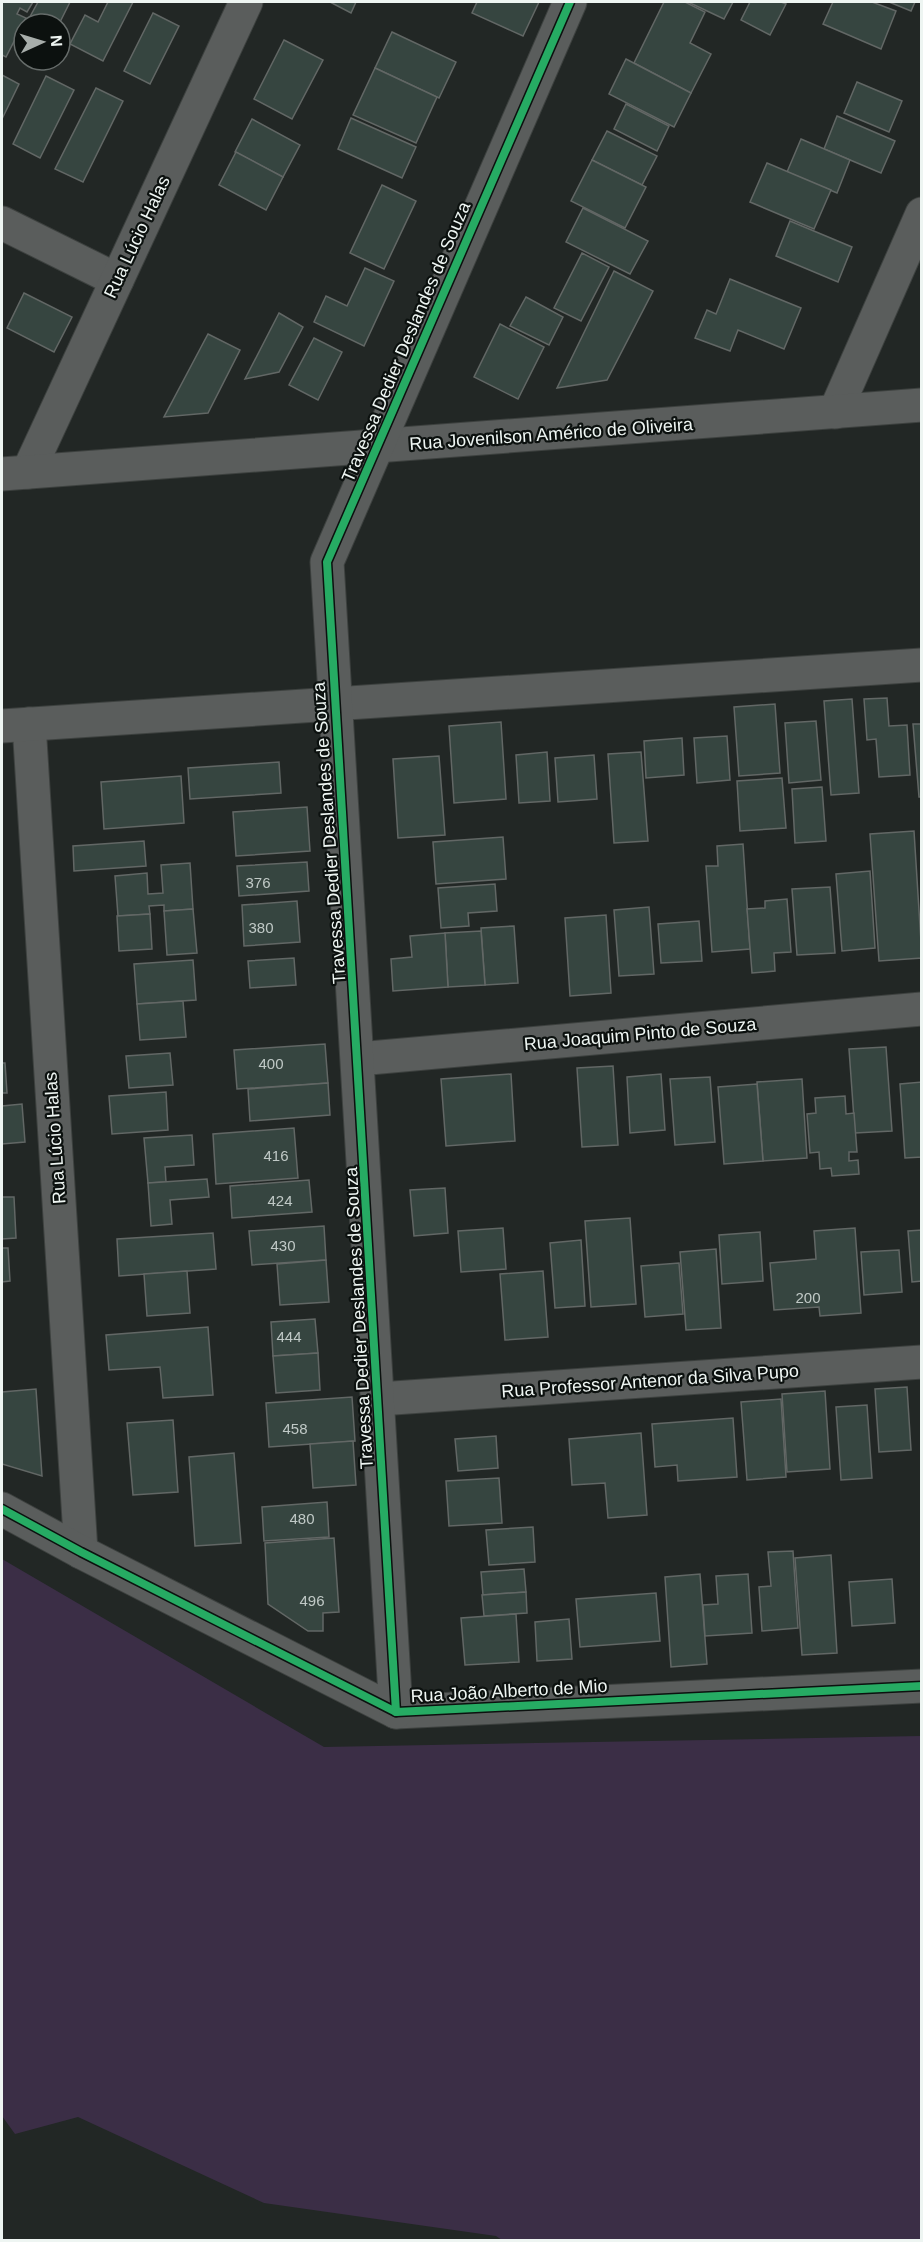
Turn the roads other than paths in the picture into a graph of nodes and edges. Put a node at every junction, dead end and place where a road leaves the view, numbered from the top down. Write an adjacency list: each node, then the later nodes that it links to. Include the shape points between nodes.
1 (246, 2): 5 (street, Rua Lúcio Halas)
2 (570, 2): 8 (street, Travessa Dedier Deslandes de Souza)
3 (921, 214): 7 (street)
4 (2, 223): 5 (street)
5 (117, 280): 9 (street, Rua Lúcio Halas)
6 (921, 405): 7 (street, Rua Jovenilson Américo de Oliveira)
7 (834, 412): 8 (street, Rua Jovenilson Américo de Oliveira)
8 (377, 447): 9 (street, Rua Jovenilson Américo de Oliveira); 11 (street, Travessa Dedier Deslandes de Souza, via 327,562)
9 (15, 473)
10 (921, 665): 11 (street)
11 (336, 704): 12 (street); 14 (street, Travessa Dedier Deslandes de Souza)
12 (15, 725): 18 (street, Rua Lúcio Halas)
13 (921, 1009): 14 (street, Rua Joaquim Pinto de Souza)
14 (358, 1059): 16 (street, Travessa Dedier Deslandes de Souza)
15 (921, 1362): 16 (street, Rua Professor Antenor da Silva Pupo)
16 (379, 1399): 20 (street, Travessa Dedier Deslandes de Souza)
17 (2, 1509): 18 (street, Rua João Alberto de Mio)
18 (81, 1552): 20 (street, Rua João Alberto de Mio)
19 (921, 1686): 20 (street, Rua João Alberto de Mio)
20 (396, 1712)

